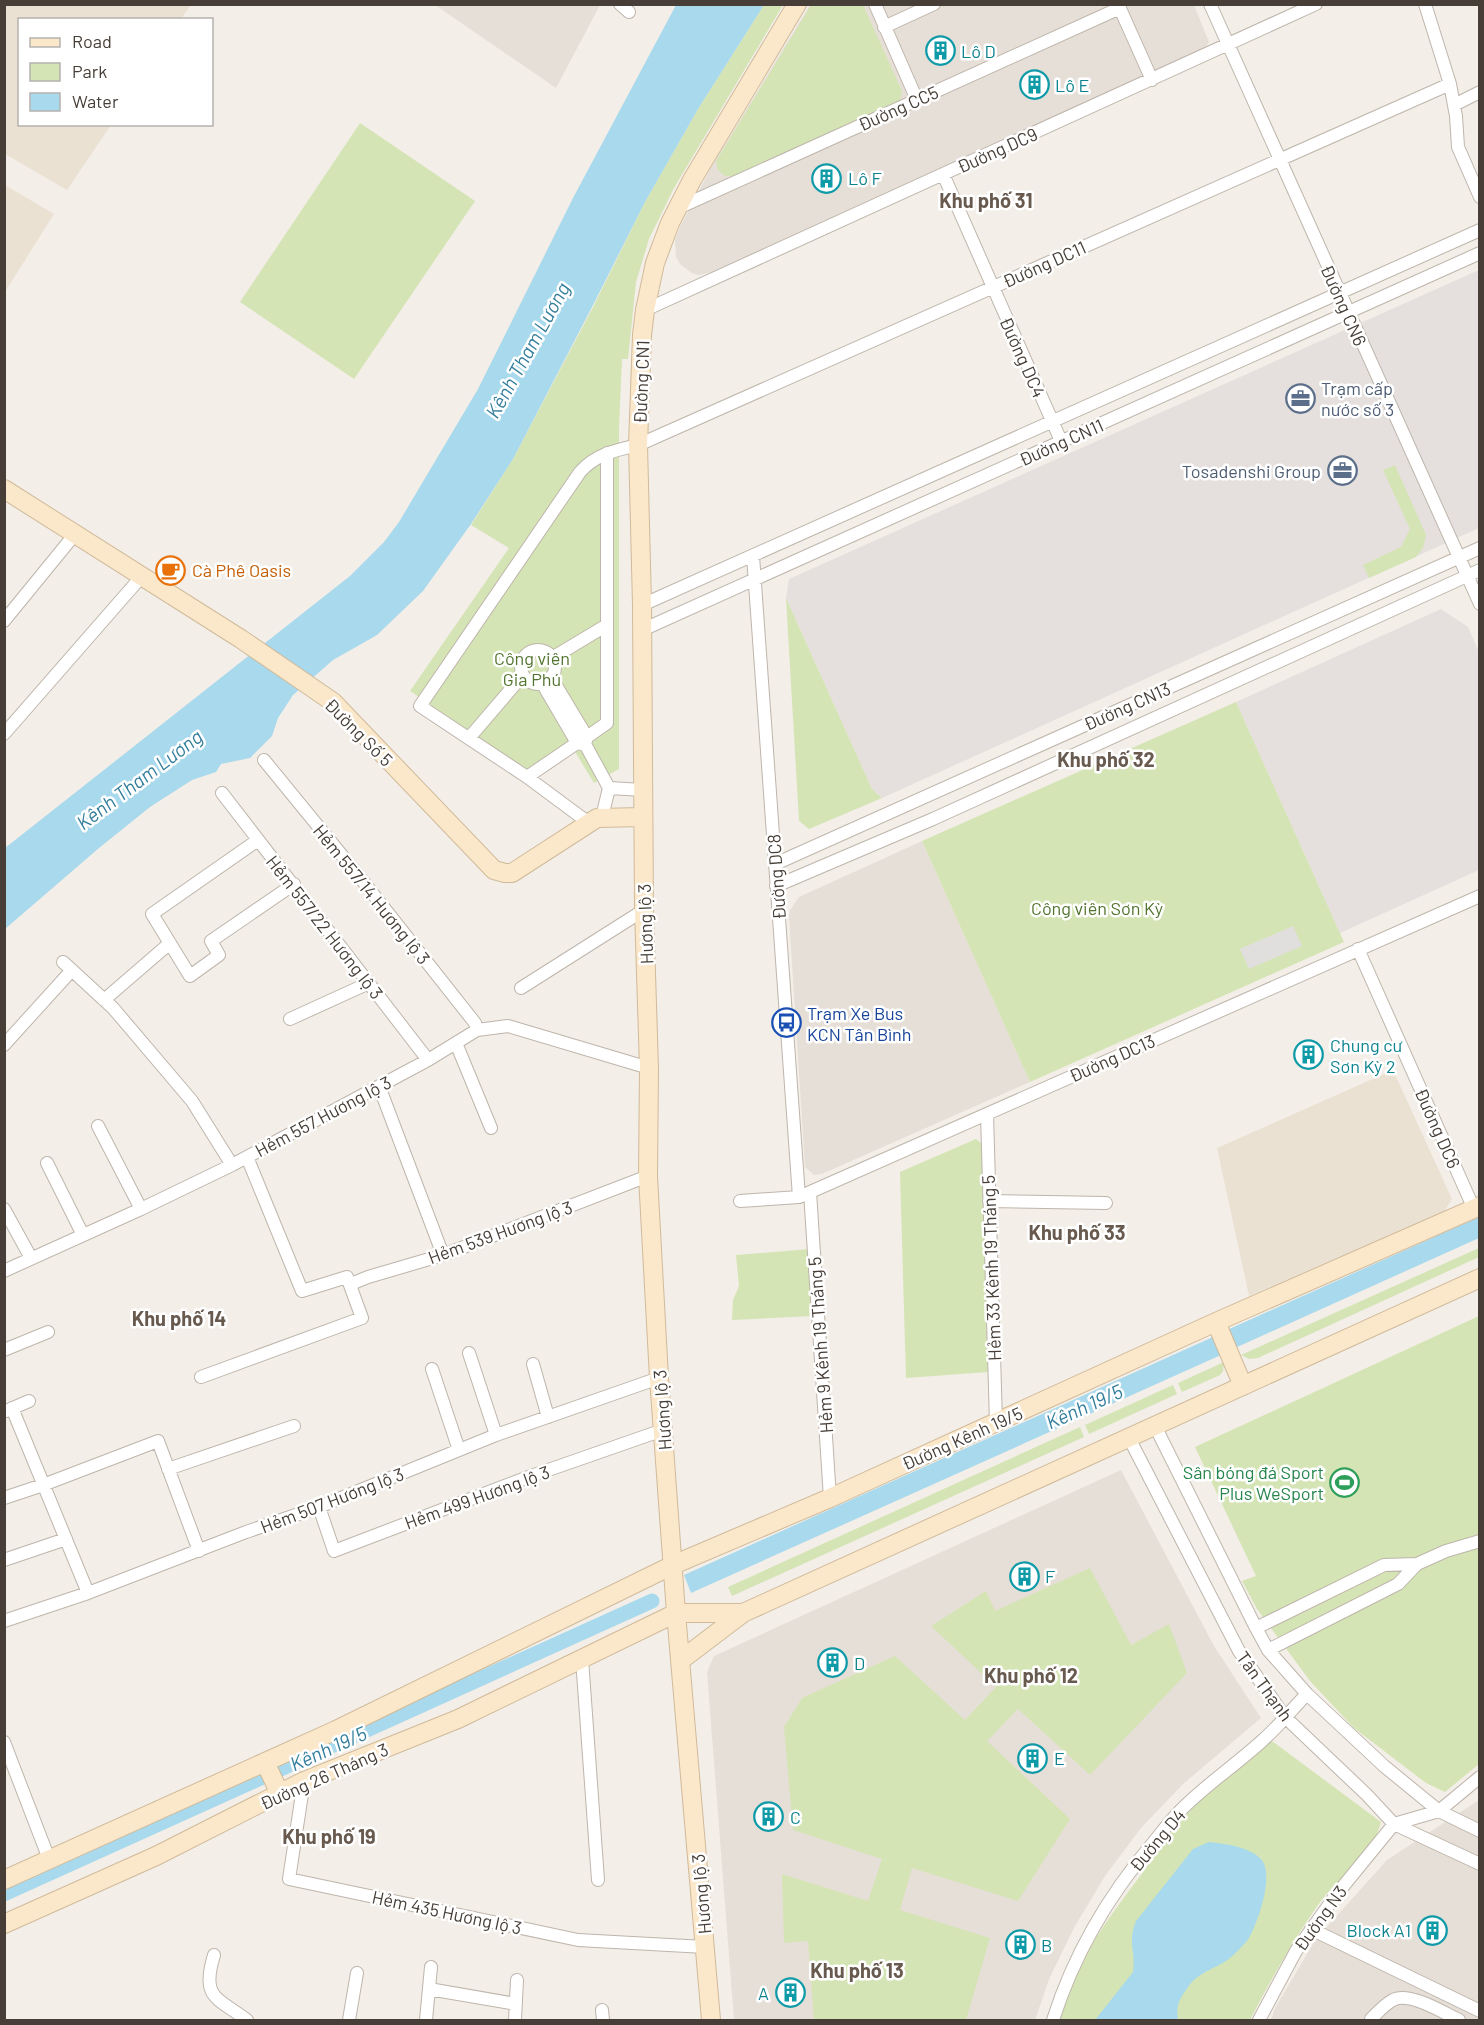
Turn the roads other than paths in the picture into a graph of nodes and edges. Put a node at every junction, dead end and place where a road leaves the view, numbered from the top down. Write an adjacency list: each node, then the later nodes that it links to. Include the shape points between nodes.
1 (796, 4): 18 (street, Đường CN1)
2 (874, 4): 8 (street)
3 (934, 4): 8 (street)
4 (1210, 4): 9 (street, Đường CN6)
5 (1316, 4): 9 (street, Đường DC9)
6 (1425, 4): 11 (street)
7 (1119, 6): 10 (street); 13 (street, Đường CC5)
8 (884, 27): 13 (street)
9 (1228, 46): 10 (street, Đường DC9); 15 (street, Đường CN6)
10 (1152, 80): 16 (street, Đường DC9)
11 (1450, 84): 14 (street); 15 (street, Đường DC11)
12 (1479, 92): 14 (street)
13 (917, 100): 18 (street, Đường CC5)
14 (1454, 105): 17 (street, via 1458,147)
15 (1279, 160): 21 (street, Đường DC11); 22 (street, Đường CN6)
16 (943, 174): 21 (street, Đường DC4); 23 (street, Đường DC9)
17 (1479, 198)
18 (677, 208): 23 (street, Đường CN1, via 654,263)
19 (1479, 230): 22 (street, Đường CN11)
20 (1479, 254): 24 (street, Đường CN11)
21 (993, 287): 25 (street, Đường DC4); 27 (street, Đường DC11)
22 (1339, 293): 24 (street, Đường CN6); 25 (street, Đường CN11)
23 (645, 310): 27 (street, Đường CN1)
24 (1348, 313): 26 (street, Đường CN11); 33 (street, Đường CN6)
25 (1052, 423): 26 (street, Đường DC4); 32 (street, Đường CN11)
26 (1060, 441): 37 (street, Đường CN11)
27 (638, 445): 28 (street, Đường DC11); 39 (street, Đường CN1)
28 (607, 453): 41 (street); 47 (street, Đường DC11, via 580,472 420,706)
29 (4, 489): 30 (street, Đường Số 5)
30 (75, 534): 35 (street, Đường Số 5); 40 (street)
31 (1479, 548): 33 (street, Đường CN13)
32 (753, 556): 37 (street, Đường DC8); 39 (street, Đường CN11)
33 (1458, 558): 36 (street, Đường CN6); 57 (street, Đường CN13)
34 (1479, 570): 36 (street, Đường CN13)
35 (142, 576): 46 (street); 55 (street, Đường Số 5, via 333,702 494,870 512,873)
36 (1467, 576): 38 (street, Đường CN6); 59 (street, Đường CN13, via 933,819)
37 (754, 579): 42 (street, Đường CN11); 57 (street, Đường DC8)
38 (1479, 604)
39 (642, 605): 42 (street, Đường CN1)
40 (4, 621)
41 (607, 626): 43 (street); 48 (street, via 607,723)
42 (642, 630): 53 (street, Đường CN1)
43 (552, 658): 44 (street, via 541,650 528,653 521,665); 45 (street, via 554,670)
44 (523, 675): 45 (street, via 531,682); 47 (street)
45 (547, 680): 48 (street)
46 (4, 734)
47 (469, 738): 50 (street)
48 (583, 741): 50 (street); 51 (street)
49 (264, 760): 68 (street, Hẻm 557/14 Hương lộ 3)
50 (527, 777): 55 (street)
51 (609, 788): 53 (street); 55 (street)
52 (222, 793): 56 (street, Hẻm 557/22 Hương lộ 3)
53 (643, 794): 54 (street, Hương lộ 3)
54 (643, 817): 55 (street); 61 (street, Hương lộ 3)
55 (595, 820)
56 (258, 840): 58 (street, Hẻm 557/22 Hương lộ 3); 62 (street, via 152,914)
57 (775, 864): 59 (street, Đường DC8)
58 (294, 884): 62 (street, via 211,941 219,955 190,976); 64 (street, Hẻm 557/22 Hương lộ 3)
59 (776, 886): 81 (street, Đường DC8)
60 (1479, 896): 63 (street, Đường DC13)
61 (644, 910): 65 (street); 72 (street, Hương lộ 3)
62 (170, 943): 66 (street)
63 (1358, 950): 74 (street, Đường DC13); 85 (street, Đường DC6)
64 (369, 983): 67 (street); 71 (street, Hẻm 557/22 Hương lộ 3)
65 (521, 988)
66 (104, 1000): 70 (street, via 67,966); 79 (street, via 192,1101)
67 (290, 1019)
68 (477, 1030): 69 (street, Hẻm 557 Hương lộ 3); 72 (street, Hẻm 557 Hương lộ 3, via 508,1026)
69 (456, 1043): 71 (street, Hẻm 557 Hương lộ 3); 76 (street)
70 (4, 1045)
71 (428, 1060): 73 (street, Hẻm 557 Hương lộ 3)
72 (649, 1068): 80 (street, Hương lộ 3)
73 (379, 1086): 77 (street, Hẻm 557 Hương lộ 3); 89 (street)
74 (987, 1114): 81 (street, Đường DC13); 83 (street, Hẻm 33 Kênh 19 Tháng 5)
75 (98, 1126): 87 (street)
76 (491, 1128)
77 (247, 1157): 79 (street, Hẻm 557 Hương lộ 3); 93 (street, via 302,1292 347,1277)
78 (47, 1163): 88 (street)
79 (232, 1165): 87 (street, Hẻm 557 Hương lộ 3)
80 (648, 1176): 89 (street, Hẻm 539 Hương lộ 3); 101 (street, Hương lộ 3)
81 (805, 1195): 82 (street, Đường DC13); 116 (street, Hẻm 9 Kênh 19 Tháng 5)
82 (740, 1201)
83 (989, 1201): 84 (street); 106 (street, Hẻm 33 Kênh 19 Tháng 5)
84 (1106, 1203)
85 (1477, 1208): 94 (street, Đường Kênh 19/5)
86 (4, 1209): 90 (street)
87 (141, 1209): 88 (street, Hẻm 557 Hương lộ 3)
88 (83, 1235): 90 (street, Hẻm 557 Hương lộ 3)
89 (443, 1255): 93 (street, Hẻm 539 Hương lộ 3)
90 (31, 1258): 91 (street, Hẻm 557 Hương lộ 3)
91 (4, 1271)
92 (1479, 1278): 102 (street)
93 (351, 1284): 100 (street, via 362,1318)
94 (1218, 1328): 102 (street); 106 (street, Đường Kênh 19/5)
95 (48, 1332): 96 (street)
96 (4, 1350)
97 (469, 1353): 110 (street)
98 (533, 1364): 105 (street)
99 (432, 1369): 112 (street)
100 (201, 1377)
101 (659, 1378): 105 (street, Hẻm 507 Hương lộ 3); 109 (street, Hương lộ 3)
102 (1244, 1386): 108 (street)
103 (29, 1401): 104 (street)
104 (8, 1410): 114 (street)
105 (548, 1417): 110 (street, Hẻm 507 Hương lộ 3)
106 (996, 1423): 116 (street, Đường Kênh 19/5)
107 (294, 1426): 113 (street)
108 (1155, 1426): 111 (street); 128 (street, Tân Thạnh)
109 (663, 1430): 117 (street, Hẻm 499 Hương lộ 3, via 334,1551); 123 (street, Hương lộ 3)
110 (496, 1435): 112 (street, Hẻm 507 Hương lộ 3)
111 (1129, 1438): 126 (street); 133 (street, Tân Thạnh, via 1239,1651)
112 (459, 1450): 117 (street, Hẻm 507 Hương lộ 3)
113 (168, 1469): 114 (street, via 158,1441); 120 (street)
114 (43, 1485): 115 (street); 118 (street)
115 (4, 1497)
116 (830, 1498): 123 (street, Đường Kênh 19/5)
117 (319, 1508): 120 (street, Hẻm 507 Hương lộ 3)
118 (66, 1539): 121 (street); 124 (street)
119 (1479, 1541): 122 (street)
120 (199, 1551): 124 (street, Hẻm 507 Hương lộ 3)
121 (4, 1560)
122 (1418, 1564): 128 (street, via 1384,1565); 129 (street, via 1398,1584)
123 (673, 1573): 125 (street, Hương lộ 3); 135 (street, Đường 26 Tháng 3)
124 (88, 1593): 127 (street, Hẻm 507 Hương lộ 3)
125 (676, 1607): 126 (street); 130 (street, Đường 26 Tháng 3); 131 (street, Hương lộ 3)
126 (743, 1613): 131 (street)
127 (4, 1621)
128 (1256, 1628): 129 (street, Tân Thạnh)
129 (1268, 1650): 132 (street, Tân Thạnh)
130 (582, 1659): 137 (street, Đường 26 Tháng 3, via 458,1719); 145 (street)
131 (681, 1660): 148 (street, Hương lộ 3)
132 (1307, 1694): 133 (street, Đường D4); 139 (street, Tân Thạnh)
133 (1285, 1717): 140 (street, Tân Thạnh); 162 (street, Đường D4, via 1264,1740 1179,1812 1117,1888 1082,1947)
134 (4, 1742): 142 (street)
135 (266, 1765): 138 (street); 142 (street, Đường 26 Tháng 3)
136 (1479, 1777): 139 (street)
137 (304, 1781): 138 (street, Đường 26 Tháng 3); 148 (street, Hẻm 435 Hương lộ 3, via 289,1879 578,1940)
138 (277, 1789): 146 (street, Đường 26 Tháng 3, via 156,1856)
139 (1439, 1811): 140 (street); 141 (street, Tân Thạnh)
140 (1394, 1824): 143 (street, Tân Thạnh); 147 (street, Đường N3)
141 (1479, 1831)
142 (49, 1859): 144 (street, Đường 26 Tháng 3)
143 (1479, 1864)
144 (4, 1880)
145 (598, 1880)
146 (4, 1924)
147 (1311, 1929): 155 (street); 163 (street, Đường N3)
148 (705, 1947): 161 (street, Hương lộ 3)
149 (214, 1955): 157 (street, via 209,1970 210,1990 216,1999)
150 (431, 1966): 153 (street)
151 (357, 1973): 158 (street)
152 (517, 1980): 154 (street)
153 (429, 1989): 154 (street); 159 (street)
154 (516, 2004): 160 (street)
155 (1479, 2011)
156 (1371, 2019): 164 (street, via 1391,2000 1409,1997)
157 (247, 2020)
158 (349, 2020)
159 (426, 2020)
160 (516, 2020)
161 (711, 2020)
162 (1053, 2020)
163 (1259, 2020)
164 (1459, 2020)

